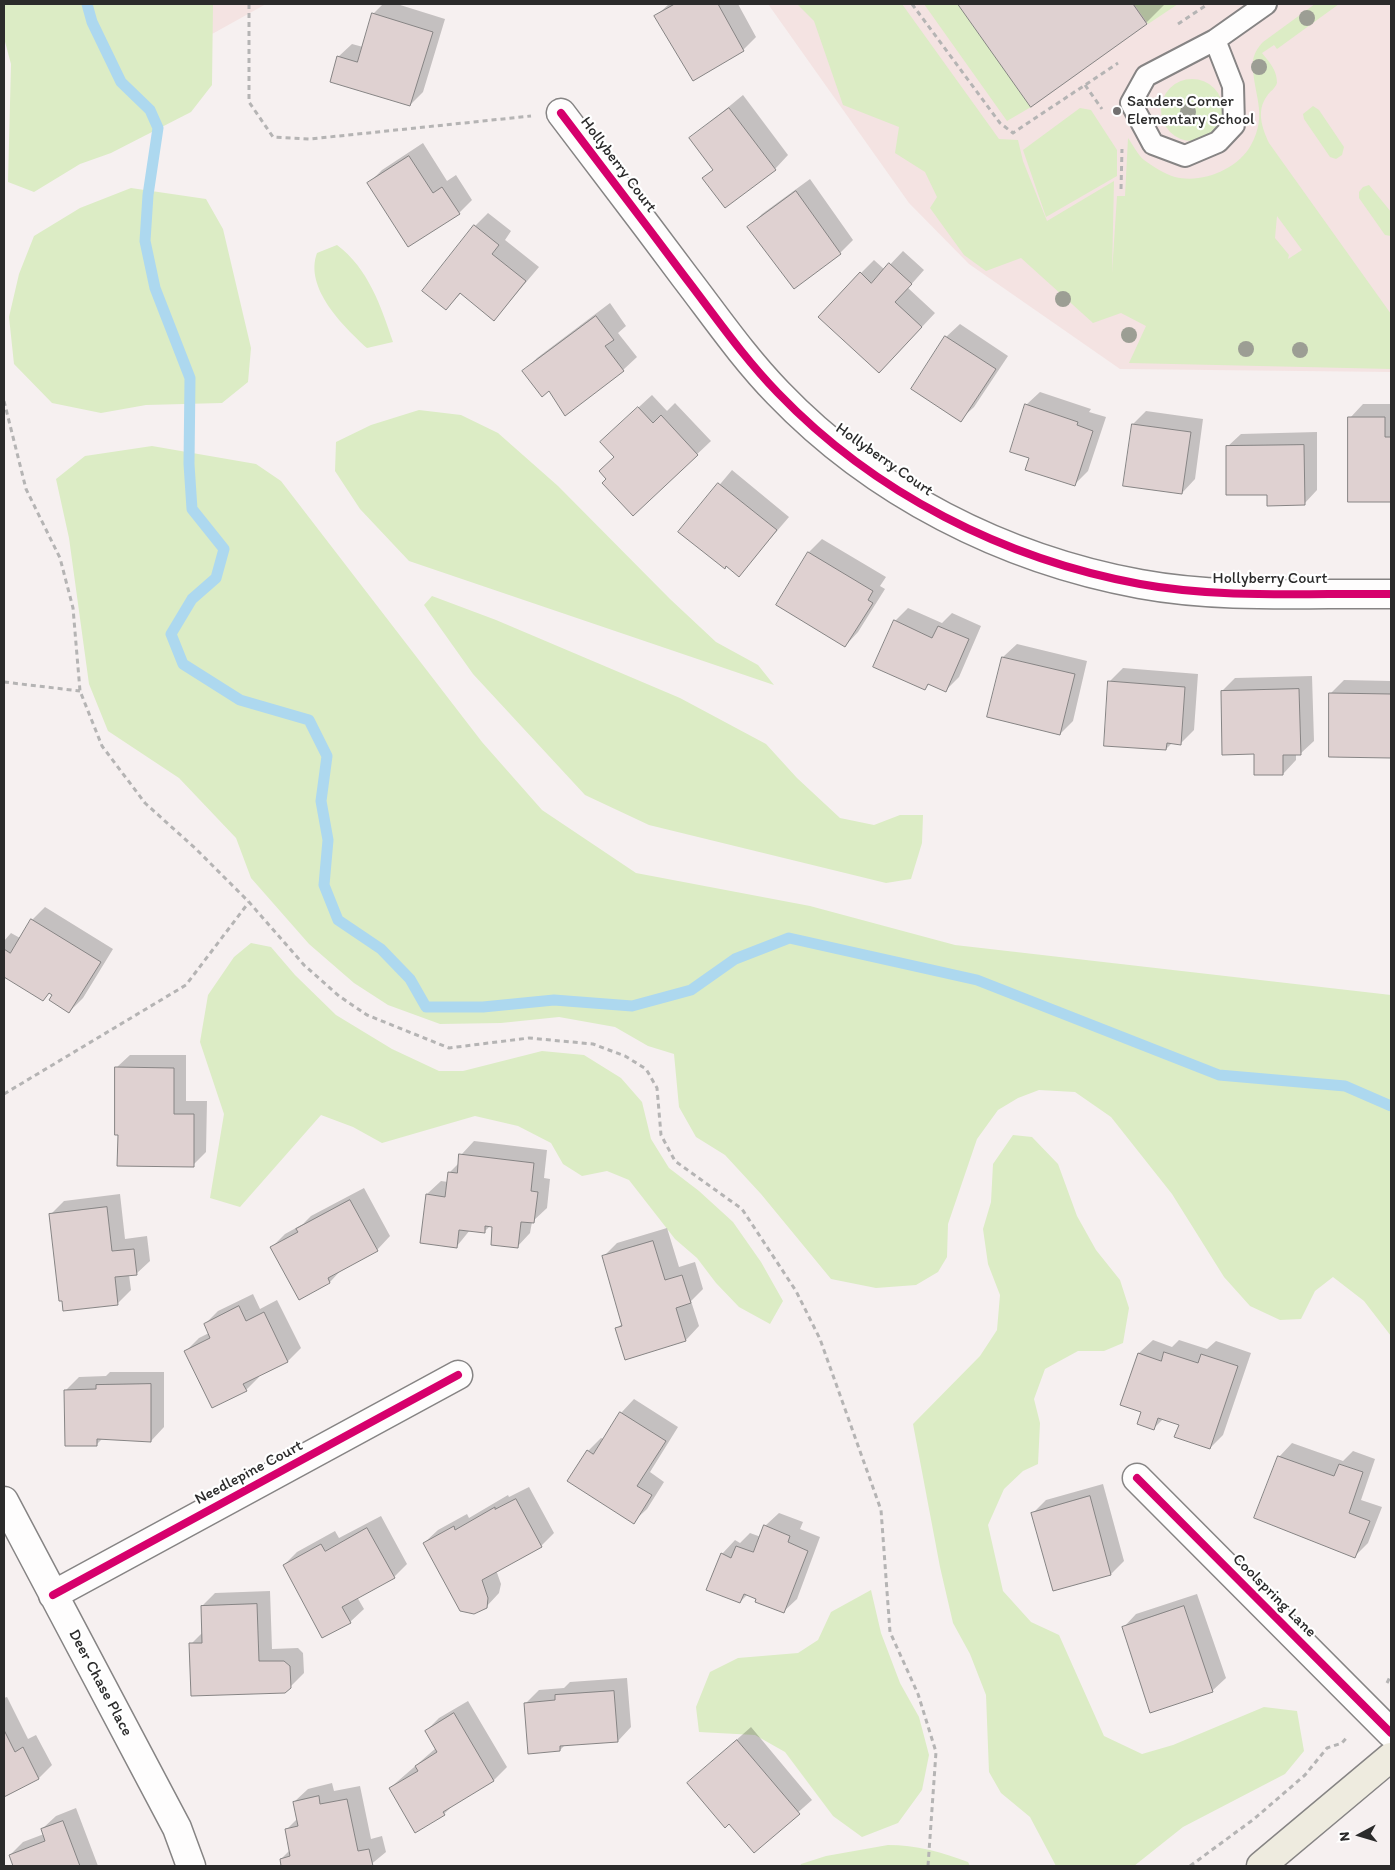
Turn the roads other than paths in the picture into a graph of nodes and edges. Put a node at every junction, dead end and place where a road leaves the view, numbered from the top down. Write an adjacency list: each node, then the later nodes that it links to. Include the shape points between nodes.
1 (1266, 4): 2 (lane)
2 (1215, 40): 2 (lane, via 1146,76 1131,103 1153,144 1184,156 1218,142 1234,125 1233,86)
3 (561, 112): 4 (street, Hollyberry Court, via 739,349 778,393 829,440 918,503 998,542 1053,563 1140,584 1199,592)
4 (1391, 594)
5 (458, 1375): 8 (street, Needlepine Court)
6 (1137, 1478): 9 (street, Coolspring Lane)
7 (4, 1501): 8 (street, Deer Chase Place)
8 (53, 1595): 11 (street, Deer Chase Place, via 177,1828)
9 (1391, 1733)
10 (1391, 1757): 12 (main road)
11 (191, 1866)
12 (1261, 1866)

